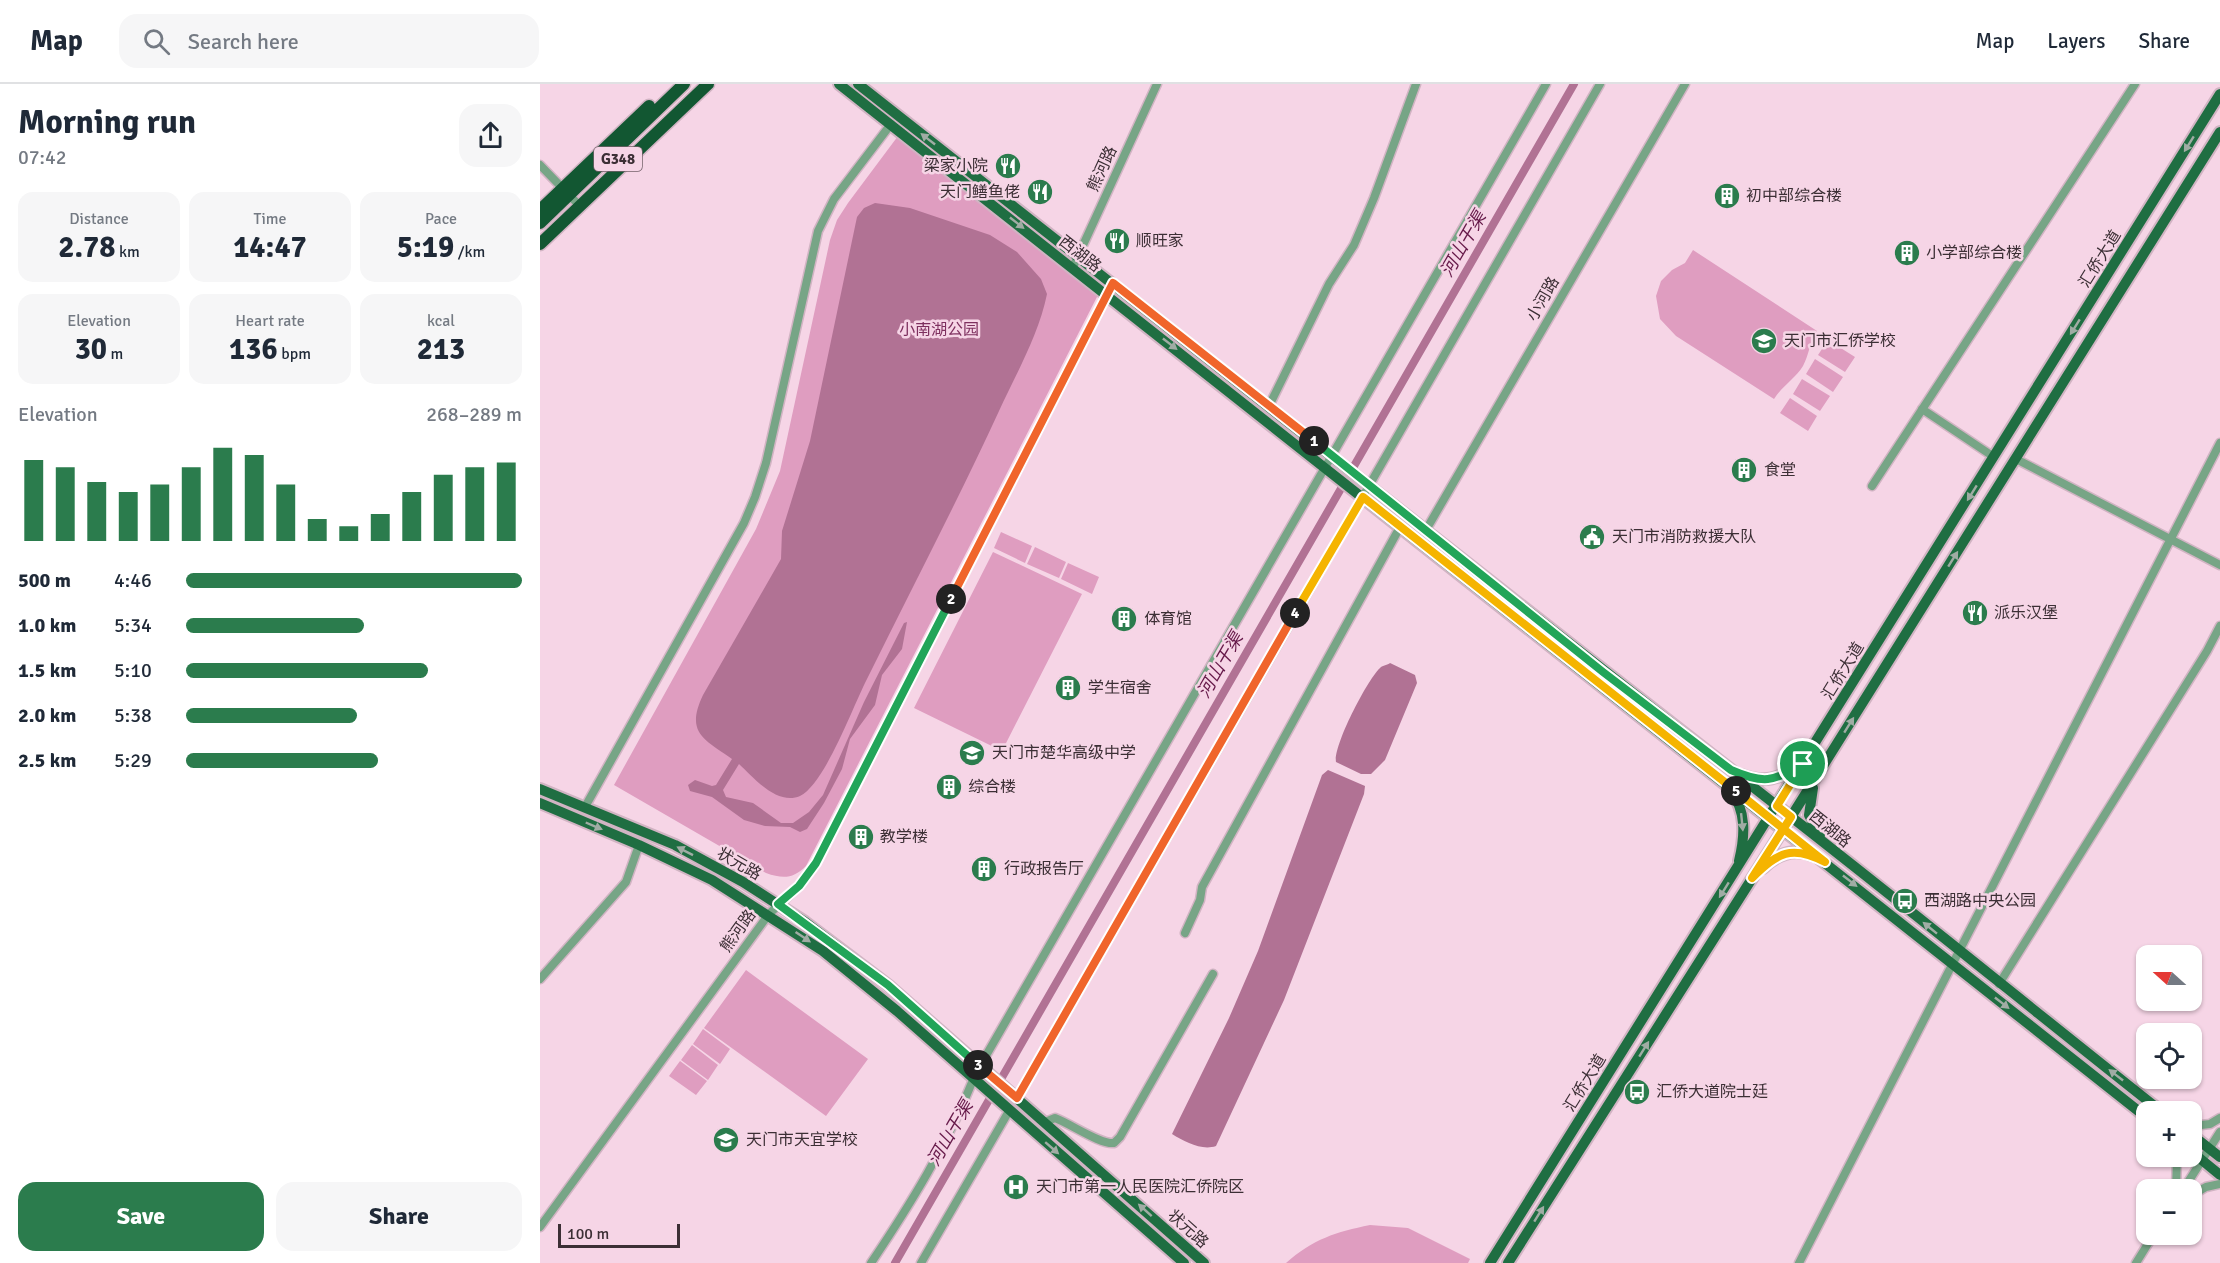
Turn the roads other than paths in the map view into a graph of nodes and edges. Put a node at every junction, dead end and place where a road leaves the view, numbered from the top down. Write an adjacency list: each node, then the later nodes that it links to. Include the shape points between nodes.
1 (672, 84): 17 (highway)
2 (684, 84): 17 (highway, G348)
3 (696, 84): 17 (highway, G348)
4 (708, 84): 21 (highway)
5 (838, 84): 14 (main road, 西湖路)
6 (858, 84): 22 (main road, 西湖路, one-way to 6)
7 (1158, 84): 22 (street, 熊河路)
8 (1416, 84): 26 (street, via 1354,245 1329,284)
9 (1546, 84): 30 (street)
10 (1600, 84): 33 (street)
11 (1685, 84): 37 (street, 小河路)
12 (2135, 84): 27 (street)
13 (2220, 94): 29 (main road, 汇侨大道, one-way to 29)
14 (891, 124): 23 (main road, 西湖路, one-way to 23); 48 (street, via 834,199 818,231 766,464 744,523)
15 (2220, 132): 31 (main road, 汇侨大道)
16 (540, 165): 17 (street)
17 (569, 194): 18 (highway); 19 (highway, G348); 20 (highway, G348)
18 (540, 210)
19 (540, 223)
20 (540, 234)
21 (540, 244)
22 (1078, 256): 23 (street, 熊河路); 24 (main road, 西湖路)
23 (1073, 267): 25 (main road, 西湖路)
24 (1113, 283): 25 (street, 熊河路); 26 (main road, 西湖路)
25 (1107, 294): 32 (main road, 西湖路, one-way to 32); 57 (street, 熊河路, via 816,863 799,886)
26 (1269, 406): 30 (main road, 西湖路)
27 (1922, 409): 29 (street); 34 (street)
28 (2220, 444): 38 (street)
29 (1994, 457): 41 (main road, 汇侨大道, one-way to 41)
30 (1335, 458): 32 (street); 33 (main road, 西湖路)
31 (2016, 459): 38 (street); 43 (main road, 汇侨大道, one-way to 31)
32 (1328, 468): 35 (main road, 西湖路); 65 (street)
33 (1367, 484): 35 (street); 37 (main road, 西湖路)
34 (1872, 486)
35 (1360, 495): 36 (main road, 西湖路); 67 (street)
36 (1400, 527): 44 (main road, 西湖路); 59 (street, via 1202,887)
37 (1425, 530): 42 (main road, 西湖路)
38 (2170, 539): 39 (street); 60 (street)
39 (2220, 565)
40 (2220, 626): 64 (street)
41 (1803, 764): 42 (main road, via 1766,781); 47 (main road, 汇侨大道)
42 (1731, 770): 47 (main road, 西湖路)
43 (1818, 775): 49 (main road, 汇侨大道); 53 (main road, via 1809,815 1815,829)
44 (1722, 780): 50 (main road, 西湖路); 55 (main road, one-way to 55, via 1734,795 1743,818)
45 (540, 789): 48 (main road, 状元路)
46 (540, 803): 52 (main road, 状元路, one-way to 52)
47 (1777, 806): 49 (main road, 西湖路); 50 (main road, 汇侨大道)
48 (585, 807): 57 (main road, 状元路, one-way to 48, via 683,850)
49 (1791, 817): 51 (main road, 汇侨大道); 53 (main road, 西湖路)
50 (1769, 818): 51 (main road, 西湖路); 55 (main road, 汇侨大道)
51 (1784, 829): 54 (main road, 西湖路); 56 (main road, 汇侨大道)
52 (639, 845): 58 (main road, 状元路, via 712,880); 63 (street, via 626,882)
53 (1834, 851): 60 (main road, 西湖路, one-way to 53)
54 (1825, 862): 56 (main road, via 1802,852 1783,854); 61 (main road, 西湖路, one-way to 61)
55 (1737, 868): 88 (main road, 汇侨大道, one-way to 88)
56 (1752, 878): 89 (main road, 汇侨大道, one-way to 56)
57 (778, 904): 58 (street, 熊河路); 65 (main road, 状元路, via 888,985)
58 (769, 914): 66 (main road, 状元路, one-way to 66, via 846,968); 82 (street, 熊河路)
59 (1185, 933)
60 (1958, 951): 61 (street); 64 (main road, 西湖路)
61 (1952, 963): 69 (main road, 西湖路, one-way to 69); 90 (street)
62 (1213, 974): 72 (street, via 1114,1143 1101,1142 1077,1126 1055,1118)
63 (540, 979)
64 (1999, 984): 68 (main road, 西湖路, one-way to 64)
65 (983, 1069): 67 (main road, 状元路)
66 (975, 1082): 70 (main road, 状元路); 84 (street, via 905,1212)
67 (1017, 1098): 72 (main road, 状元路)
68 (2148, 1101)
69 (2136, 1109)
70 (1009, 1110): 85 (street); 86 (main road, 状元路, one-way to 86)
71 (2220, 1118): 73 (street)
72 (1044, 1122): 87 (main road, 状元路, one-way to 72)
73 (2202, 1125)
74 (2220, 1132): 76 (street)
75 (2202, 1143): 76 (main road)
76 (2209, 1149): 77 (main road); 78 (street)
77 (2220, 1157)
78 (2202, 1161): 79 (main road)
79 (2220, 1175)
80 (2220, 1184): 81 (street)
81 (2202, 1189)
82 (540, 1227)
83 (2147, 1245): 91 (street)
84 (871, 1263)
85 (921, 1263)
86 (1184, 1263)
87 (1204, 1263)
88 (1490, 1263)
89 (1508, 1263)
90 (1800, 1263)
91 (2136, 1263)

